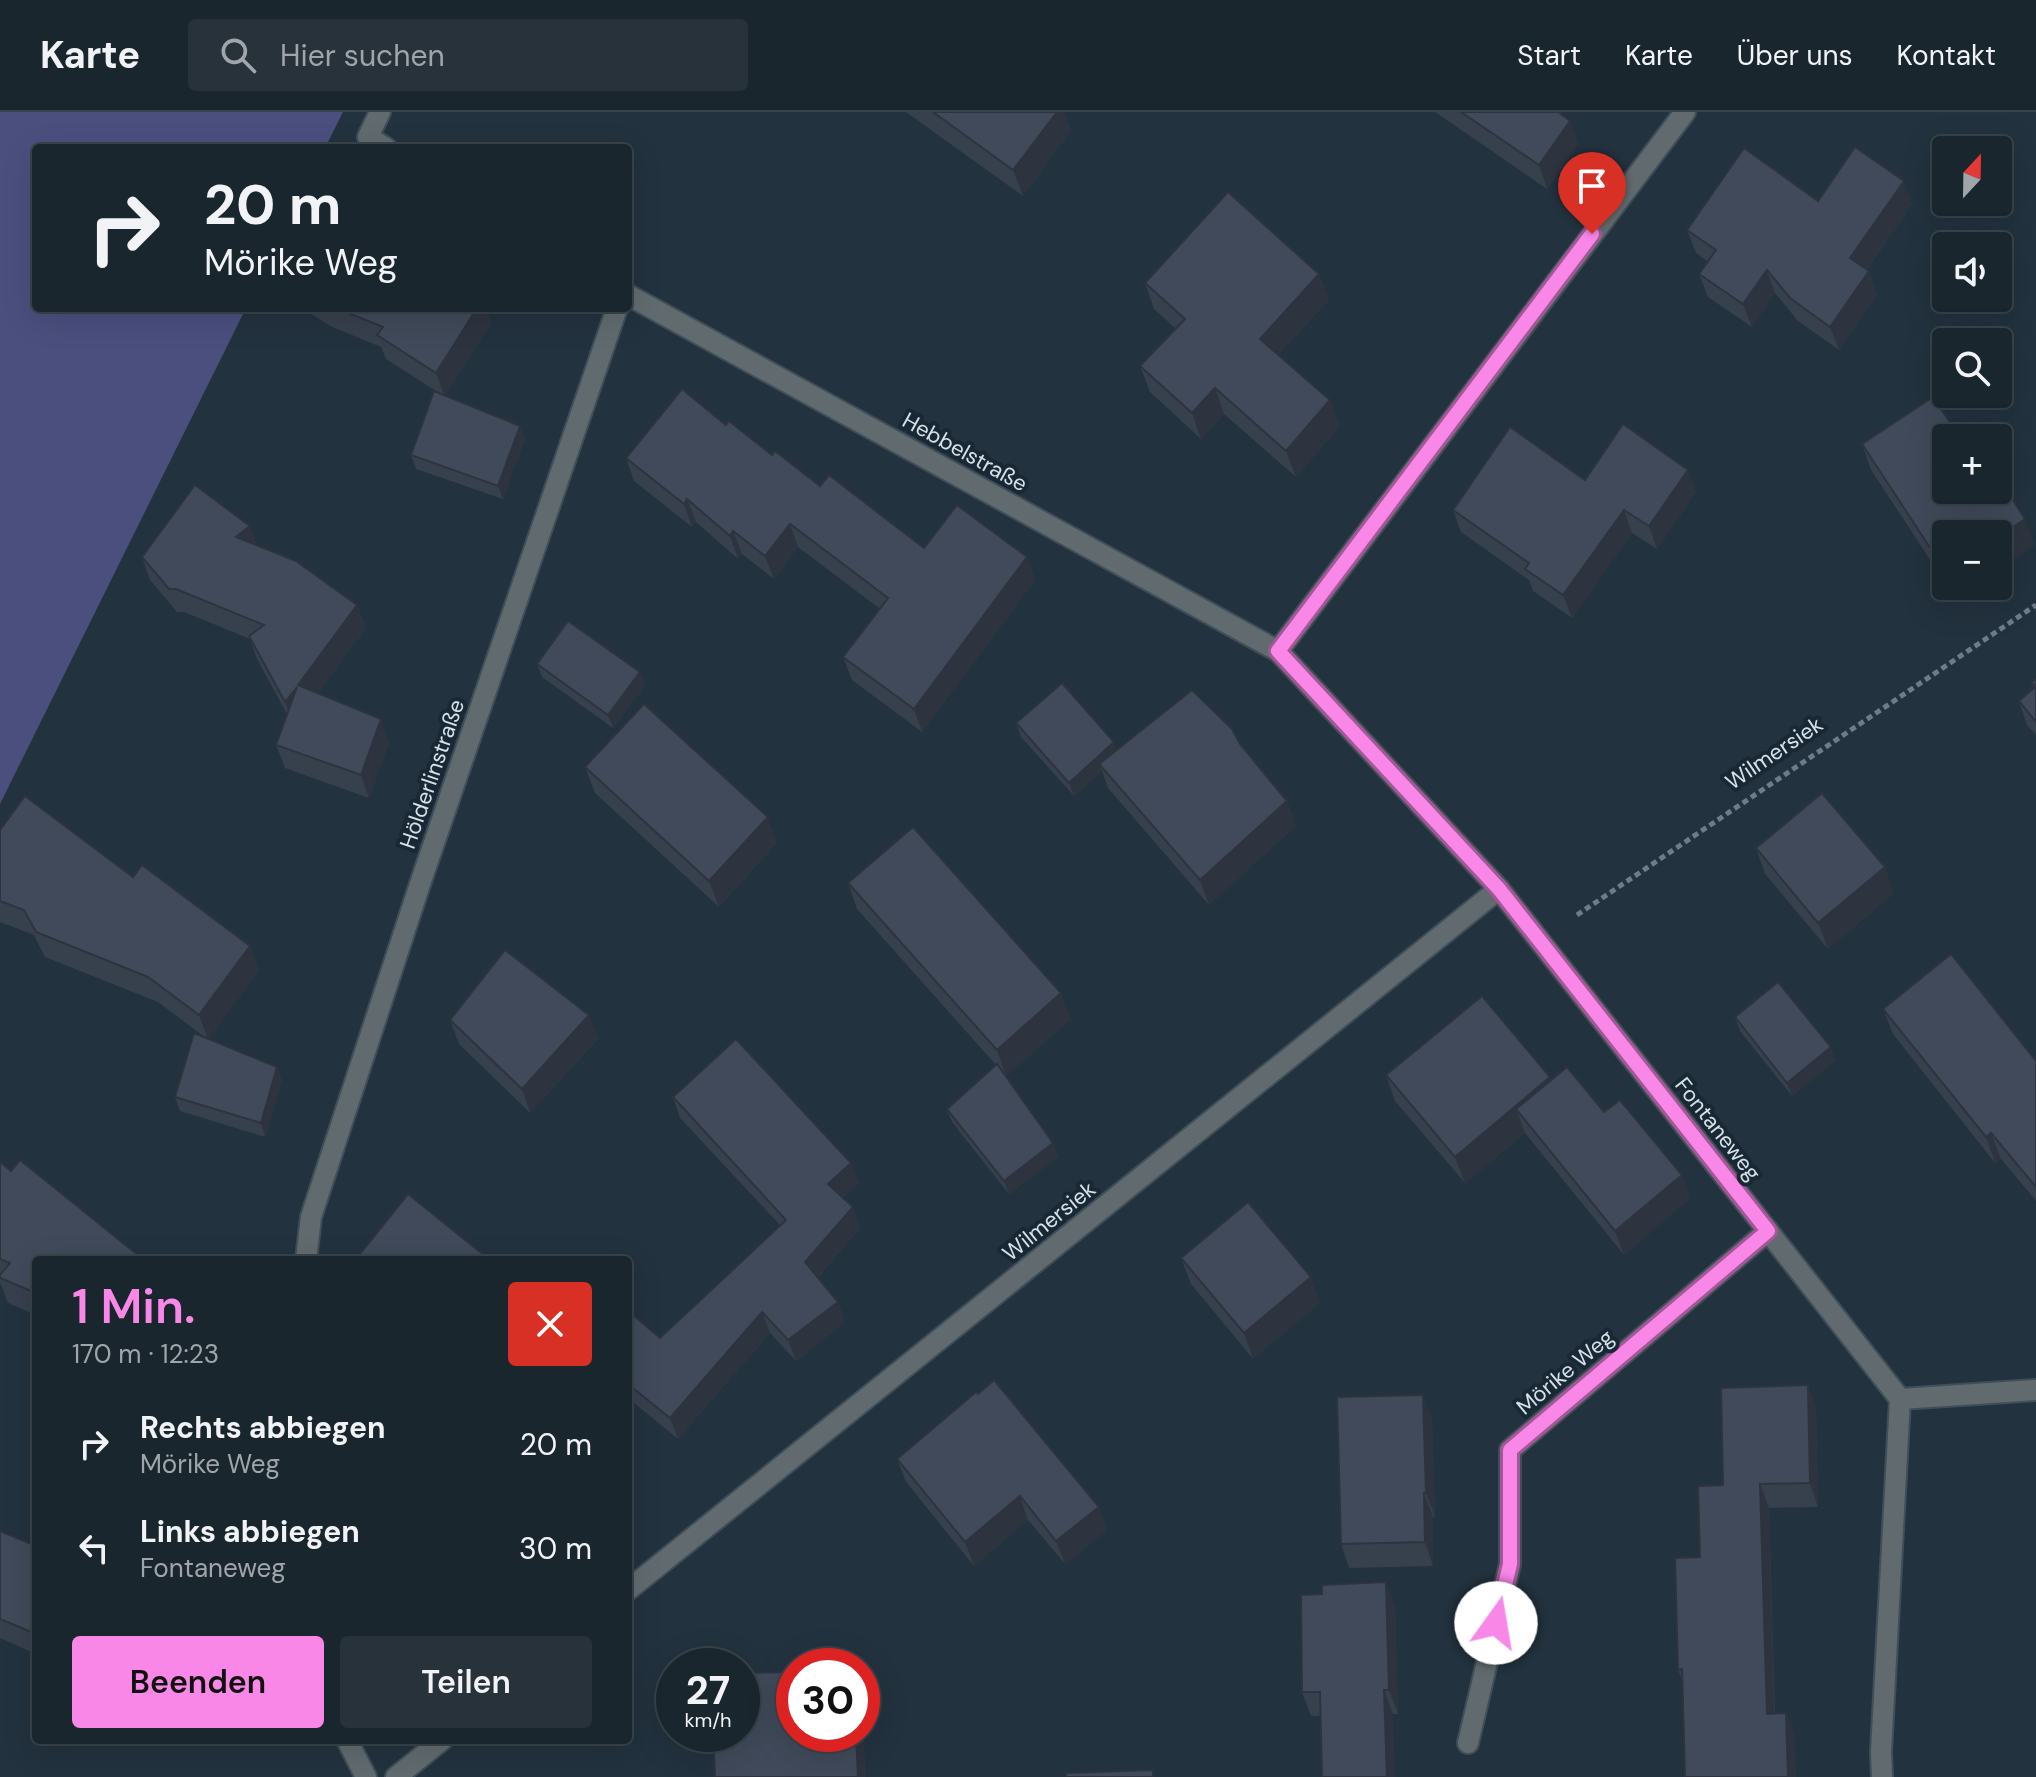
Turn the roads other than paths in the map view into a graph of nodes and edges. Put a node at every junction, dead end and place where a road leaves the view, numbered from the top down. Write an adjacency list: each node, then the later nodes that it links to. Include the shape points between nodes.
1 (380, 112): 3 (street, via 368,137)
2 (1685, 112): 6 (street)
3 (379, 144)
4 (632, 297): 6 (street, Hebbelstraße)
5 (616, 312): 9 (street, Hölderlinstraße, via 414,902 311,1217)
6 (1278, 651): 7 (street, Hebbelstraße)
7 (1499, 889): 8 (street, Fontaneweg); 12 (street, Wilmersiek)
8 (1768, 1231): 11 (street, Fontaneweg); 13 (street, Mörike Weg, via 1510,1450 1510,1564)
9 (306, 1256)
10 (2036, 1390): 11 (street)
11 (1900, 1399): 18 (street)
12 (632, 1587)
13 (1468, 1743)
14 (349, 1744): 16 (street)
15 (437, 1744): 17 (street)
16 (366, 1777)
17 (396, 1777)
18 (1882, 1777)

